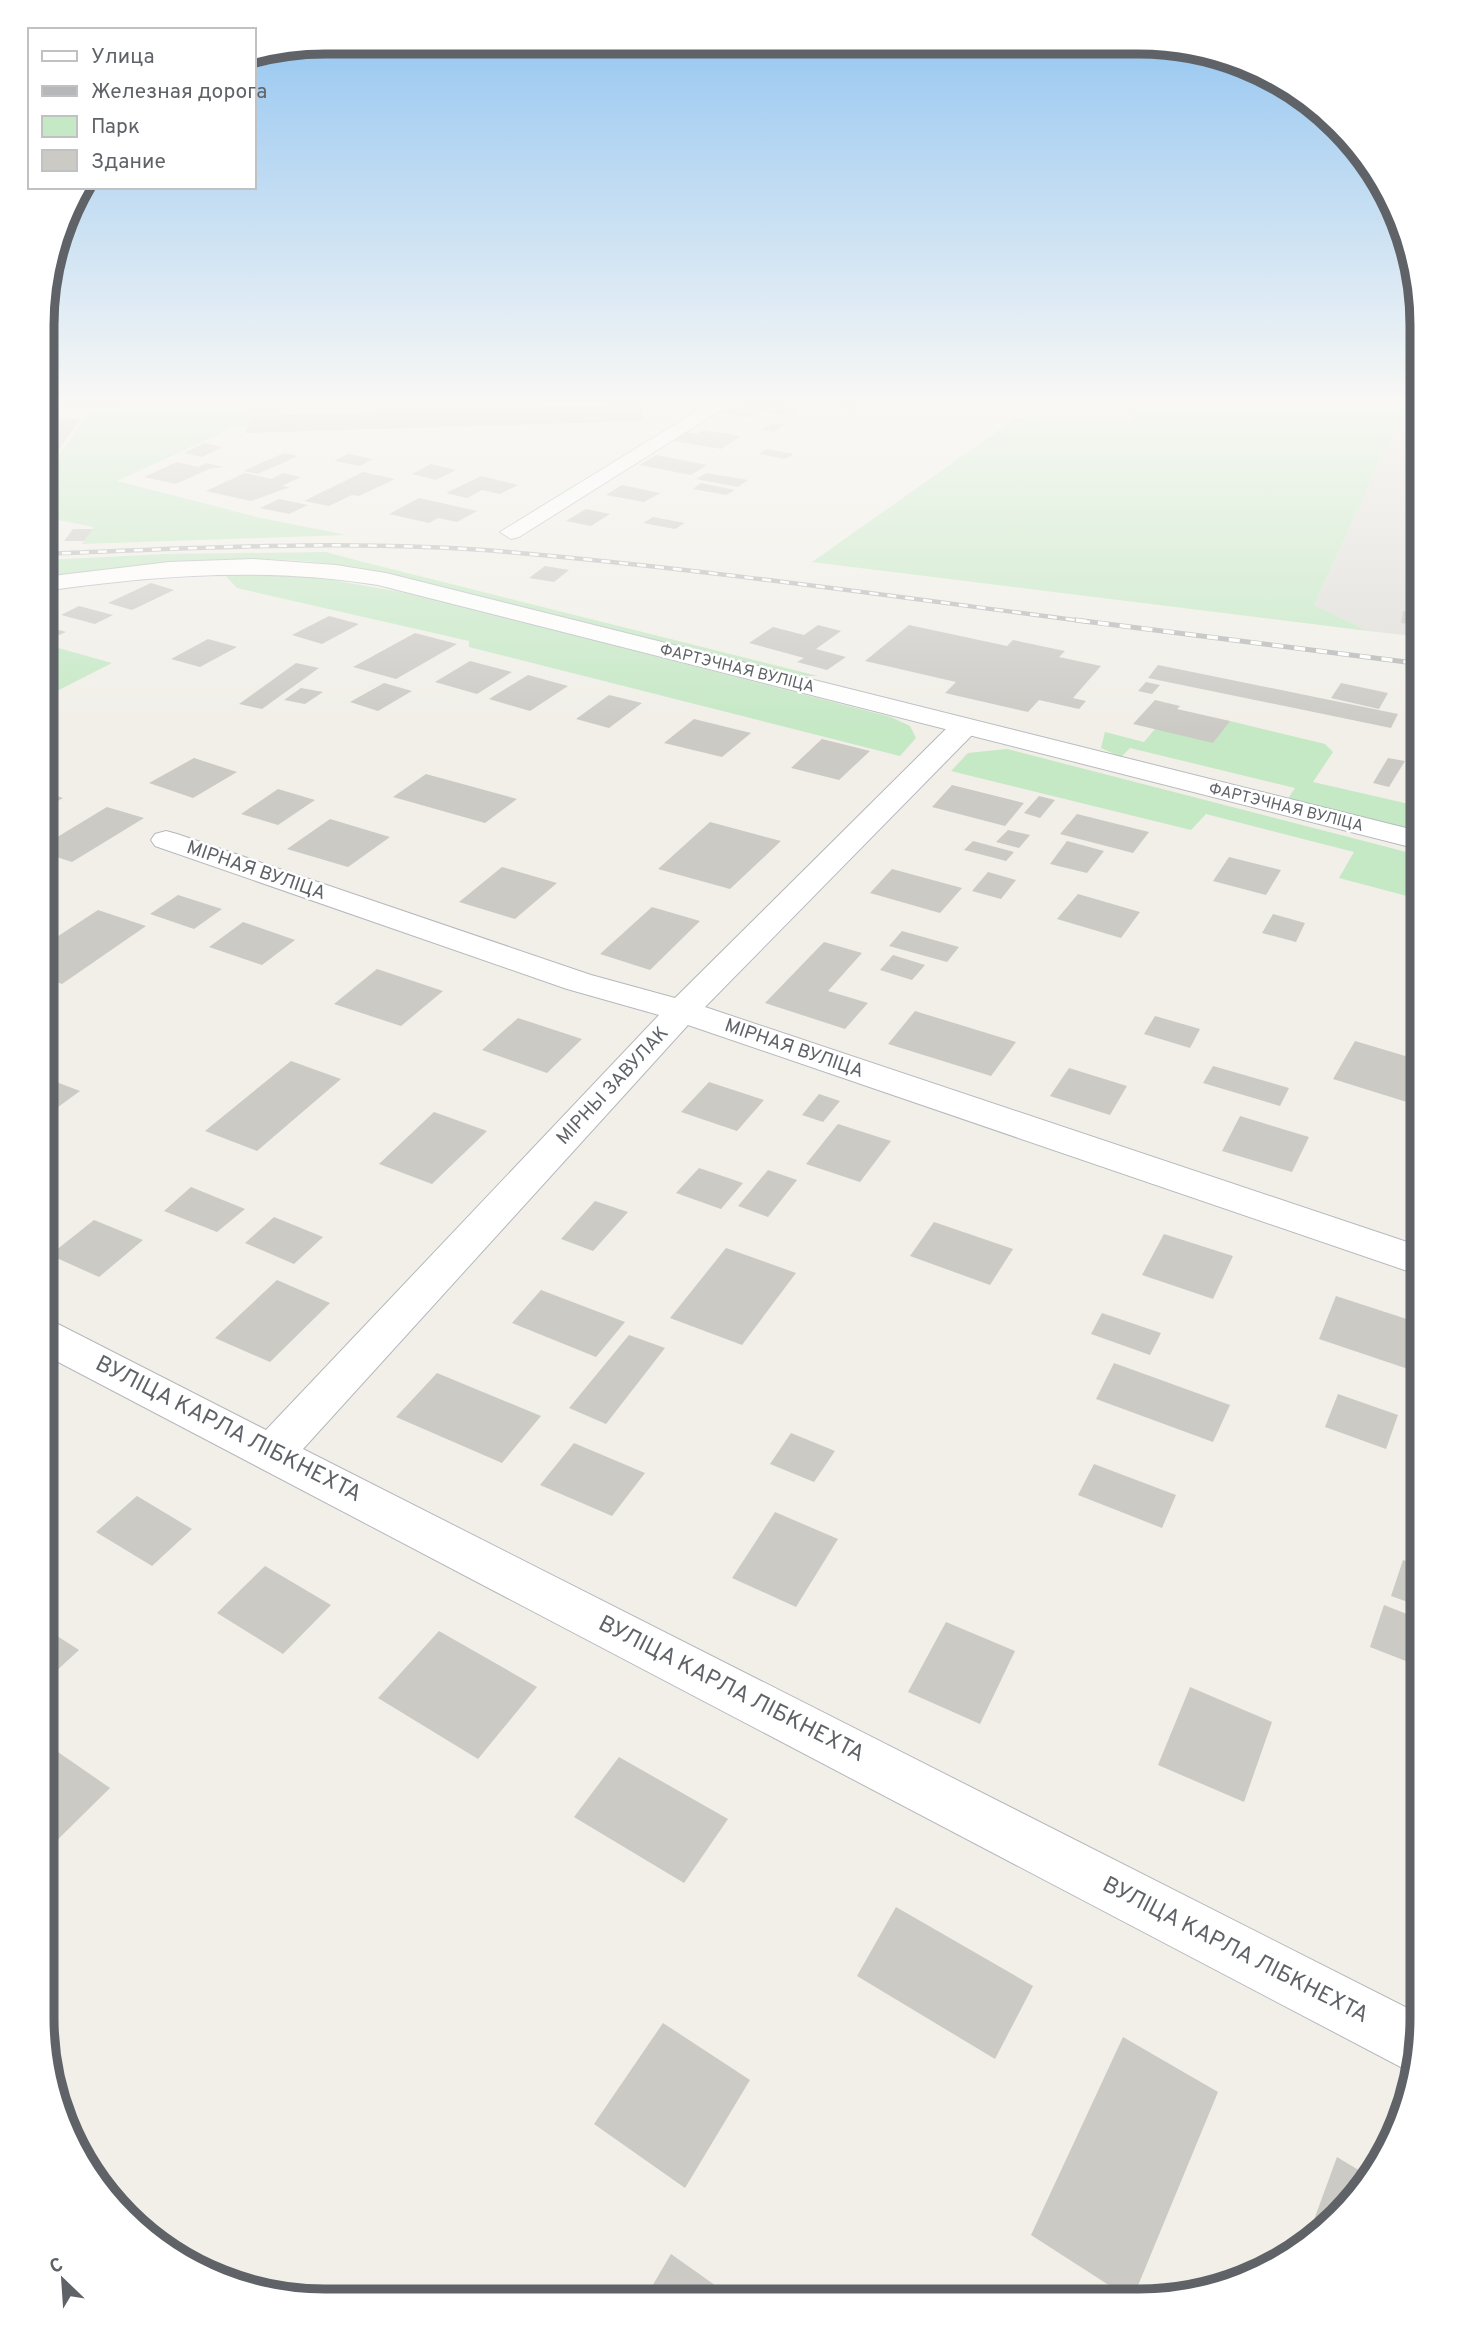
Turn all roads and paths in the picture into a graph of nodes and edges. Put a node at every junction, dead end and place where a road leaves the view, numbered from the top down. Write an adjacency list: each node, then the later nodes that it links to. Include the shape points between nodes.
1 (543, 512): 2 (street)
2 (511, 532)
3 (54, 583): 4 (street, ФАРТЭЧНАЯ ВУЛІЦА, via 220,565 339,571)
4 (963, 728): 5 (street, ФАРТЭЧНАЯ ВУЛІЦА); 7 (street, МІРНЫ ЗАВУЛАК)
5 (1410, 838)
6 (166, 840): 7 (street, МІРНАЯ ВУЛІЦА, via 579,982)
7 (682, 1011): 8 (street, МІРНАЯ ВУЛІЦА); 10 (street, МІРНЫ ЗАВУЛАК)
8 (1410, 1258)
9 (54, 1341): 10 (street, ВУЛІЦА КАРЛА ЛІБКНЕХТА)
10 (272, 1453): 11 (street, ВУЛІЦА КАРЛА ЛІБКНЕХТА)
11 (1408, 2041)

